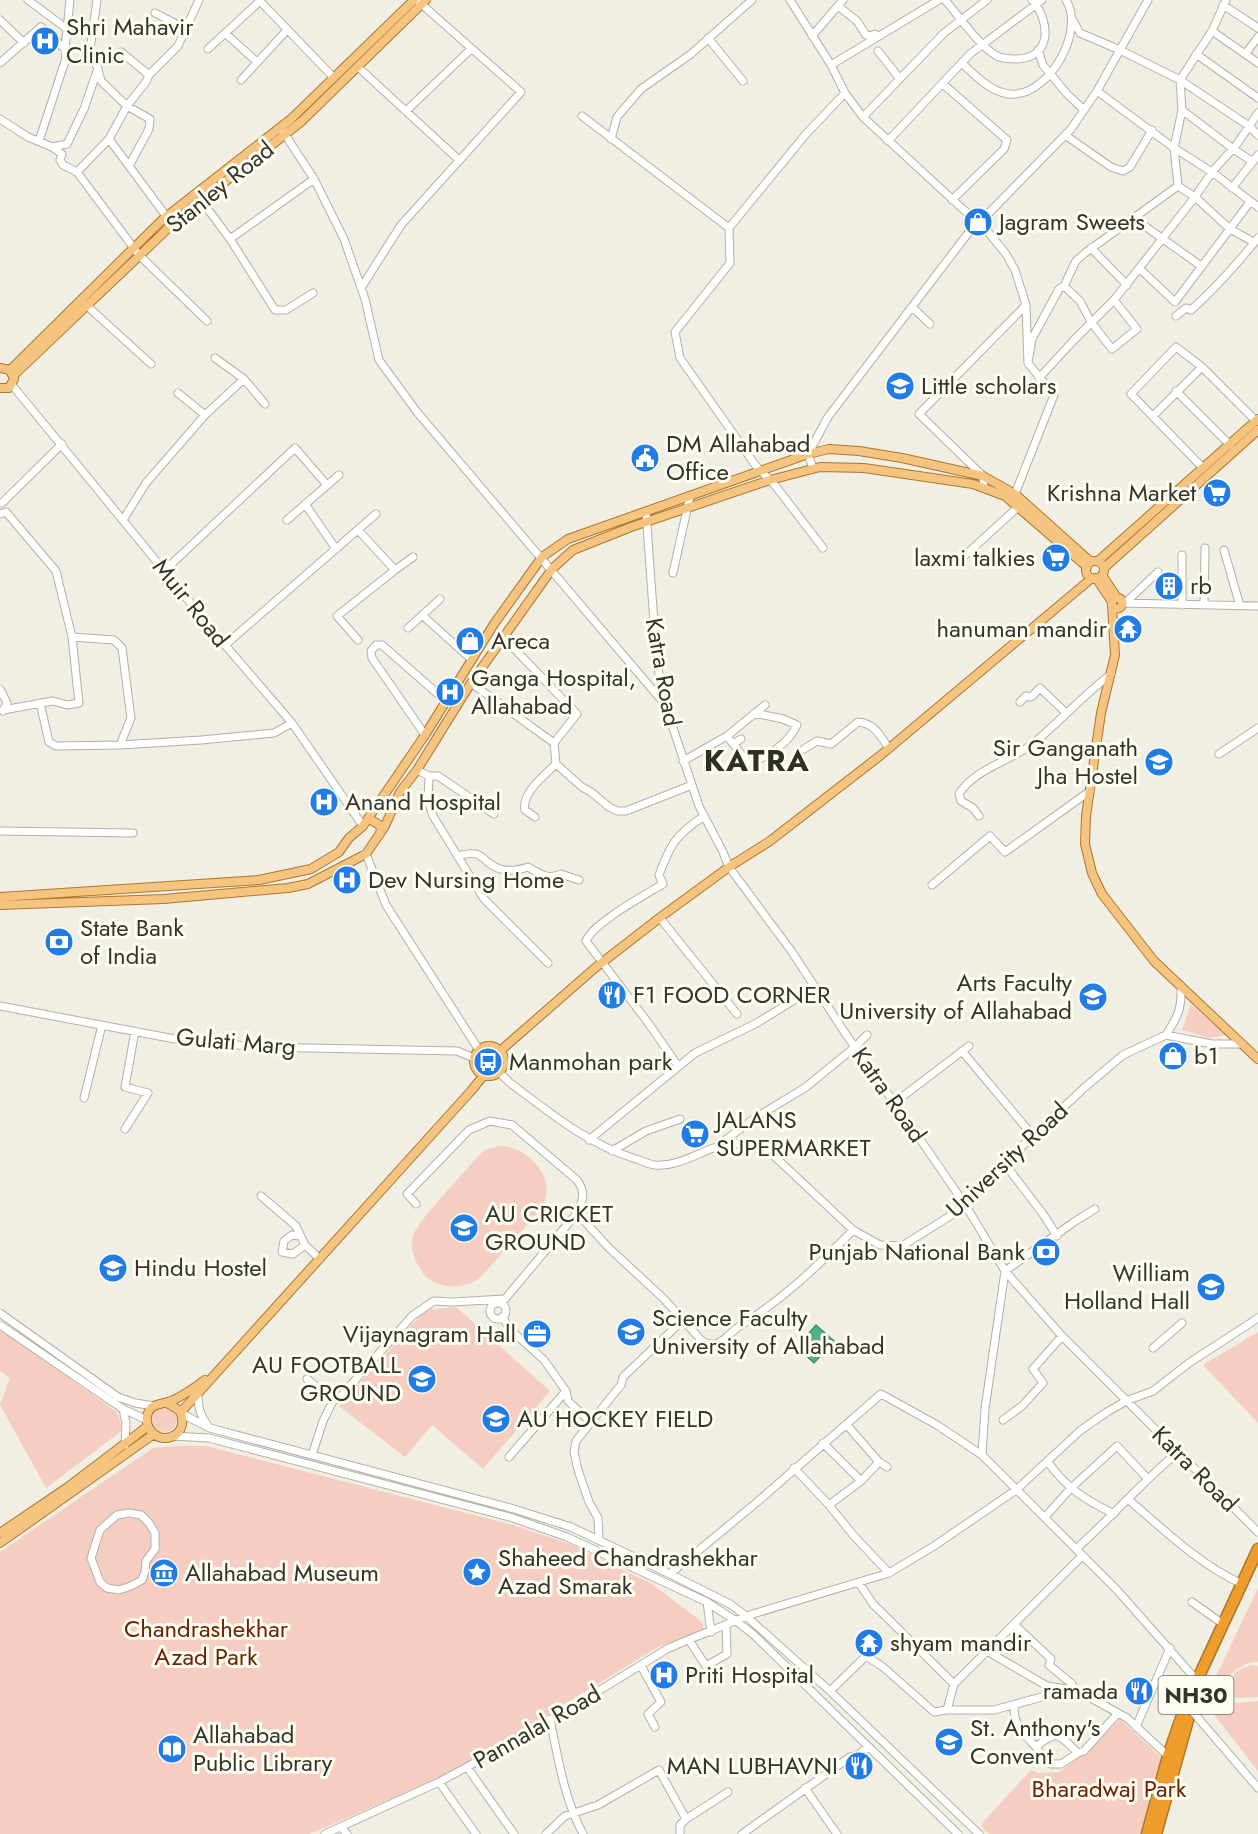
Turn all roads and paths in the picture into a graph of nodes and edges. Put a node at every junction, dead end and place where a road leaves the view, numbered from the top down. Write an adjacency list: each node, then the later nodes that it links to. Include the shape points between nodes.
1 (28, 0): 24 (street)
2 (62, 0): 14 (street)
3 (98, 0): 49 (street, via 90,49)
4 (200, 0): 25 (street)
5 (752, 0): 31 (street)
6 (790, 0): 29 (street)
7 (939, 0): 47 (street)
8 (945, 0): 20 (street)
9 (987, 0): 20 (street)
10 (1066, 0): 21 (street)
11 (1148, 0): 38 (street)
12 (260, 1): 26 (street); 28 (street)
13 (420, 1): 36 (street); 48 (main road, Stanley Road); 52 (main road, Stanley Road)
14 (69, 2): 24 (street)
15 (1036, 2): 33 (street); 37 (street, via 1045,23 1044,40)
16 (841, 3): 18 (street, via 868,37); 29 (street)
17 (1225, 3): 23 (street); 27 (street)
18 (921, 7)
19 (155, 13): 25 (street)
20 (962, 19): 33 (street); 53 (street)
21 (1072, 19): 38 (street, via 1080,33); 50 (street, via 1067,46)
22 (0, 20): 32 (street)
23 (1258, 28)
24 (67, 29): 34 (street)
25 (186, 29): 51 (street, via 178,46)
26 (287, 30): 43 (street); 52 (street)
27 (1212, 31): 41 (street); 42 (street)
28 (225, 33): 35 (street); 43 (street)
29 (812, 36): 47 (street)
30 (1258, 37): 41 (street)
31 (708, 38): 56 (street); 75 (street, via 641,89 616,117)
32 (24, 43): 34 (street, via 41,27); 44 (street)
33 (983, 44): 37 (street, via 996,55 1009,59 1029,57); 45 (street)
34 (65, 49): 76 (street, via 66,58)
35 (208, 49)
36 (471, 49): 64 (street); 82 (street, via 521,92)
37 (1038, 50): 50 (street)
38 (1120, 50): 55 (street); 58 (street)
39 (878, 51): 53 (street)
40 (121, 52): 51 (street)
41 (1246, 53): 46 (street)
42 (1196, 54): 55 (street); 60 (street)
43 (257, 62): 54 (street)
44 (0, 63)
45 (962, 63): 50 (street, via 997,90 1015,95 1027,92); 57 (street)
46 (1258, 63)
47 (831, 65): 59 (street)
48 (357, 67): 64 (street); 71 (main road, Stanley Road)
49 (98, 69): 61 (street, via 100,81); 78 (street, via 67,144)
50 (1051, 74): 62 (street)
51 (148, 75): 61 (street)
52 (334, 78): 71 (main road, Stanley Road)
53 (900, 79): 67 (street)
54 (241, 80)
55 (1180, 80): 63 (street); 69 (street)
56 (743, 81)
57 (943, 84): 77 (street); 91 (street, via 1007,140 1004,149)
58 (1097, 91): 62 (street); 70 (street)
59 (845, 93): 67 (street); 99 (street)
60 (1258, 98)
61 (128, 106): 74 (street); 83 (street, via 150,119 149,129)
62 (1084, 110): 72 (street)
63 (1182, 110): 79 (street); 80 (street)
64 (406, 111): 82 (street)
65 (1258, 113): 69 (street)
66 (582, 116): 75 (street)
67 (863, 117): 77 (street)
68 (0, 119): 76 (street)
69 (1249, 126): 73 (street); 80 (street)
70 (1152, 130): 72 (street, via 1130,167 1123,171 1111,168); 79 (street)
71 (283, 131): 86 (street); 90 (main road, Stanley Road); 94 (main road, Stanley Road)
72 (1065, 135): 96 (street)
73 (1258, 135)
74 (109, 139): 83 (street); 84 (street)
75 (611, 139): 99 (street)
76 (39, 141): 78 (street)
77 (888, 141): 91 (street)
78 (52, 147): 84 (street, via 62,154 63,165)
79 (1174, 148): 85 (street); 87 (street)
80 (1232, 148): 81 (street); 85 (street)
81 (1256, 158): 88 (street)
82 (459, 160): 112 (street, via 401,225)
83 (129, 166): 94 (street)
84 (77, 172): 107 (street)
85 (1212, 172): 88 (street); 89 (street)
86 (314, 179): 103 (street); 112 (street, via 344,239)
87 (1178, 186): 89 (street); 97 (street)
88 (1232, 188): 92 (street)
89 (1195, 197): 101 (street); 104 (street)
90 (201, 200): 103 (street); 107 (main road, Stanley Road)
91 (952, 200): 95 (street)
92 (1250, 202): 93 (street); 101 (street)
93 (1258, 207)
94 (166, 216): 107 (main road, Stanley Road)
95 (974, 217): 96 (street, via 975,213); 100 (street, via 969,222)
96 (985, 217): 98 (street)
97 (1132, 218): 104 (street); 106 (street)
98 (984, 227): 100 (street); 116 (street, via 1010,262)
99 (729, 228): 143 (street, via 730,262 675,332 681,358)
100 (972, 228): 117 (street)
101 (1230, 229): 105 (street); 108 (street)
102 (1258, 238): 118 (street, via 1204,298 1191,310 1186,308)
103 (230, 239): 113 (street, via 275,310 286,310)
104 (1162, 239): 108 (street); 109 (street)
105 (1250, 240)
106 (1091, 248): 110 (street); 111 (street, via 1076,261)
107 (137, 251): 115 (main road, Stanley Road); 119 (street); 127 (main road, Stanley Road)
108 (1202, 266): 109 (street, via 1175,302)
109 (1140, 269): 110 (street)
110 (1127, 285): 114 (street)
111 (1064, 286): 120 (street, via 1080,301); 123 (street, via 1032,339)
112 (361, 288): 168 (street, via 379,360 417,412)
113 (313, 293)
114 (1114, 300): 120 (street); 120 (street, via 1137,329 1112,349)
115 (86, 305): 124 (street); 127 (main road, Stanley Road)
116 (1026, 305): 123 (street); 145 (street, via 919,414)
117 (912, 307): 121 (street); 140 (street, via 828,417)
118 (1176, 316)
119 (207, 321)
120 (1091, 322): 128 (street)
121 (930, 324)
122 (215, 358): 129 (street)
123 (1028, 363): 128 (street)
124 (151, 364)
125 (1202, 367): 132 (street); 136 (street, via 1176,347 1131,394); 137 (street)
126 (0, 368): 127 (main road)
127 (12, 373): 130 (main road)
128 (1040, 378): 149 (street, via 1054,395)
129 (244, 379): 134 (street); 135 (street)
130 (12, 385): 131 (main road); 138 (street, Muir Road)
131 (0, 388)
132 (1176, 391): 136 (street); 139 (street)
133 (178, 393): 135 (street)
134 (265, 404)
135 (205, 415): 158 (street, via 146,483)
136 (1153, 416): 142 (street)
137 (1257, 423): 139 (main road); 172 (main road)
138 (62, 444): 151 (street); 158 (street, Muir Road)
139 (1230, 445): 142 (main road)
140 (808, 454): 141 (street); 143 (main road); 145 (main road, via 829,449 859,451)
141 (813, 468): 146 (main road); 148 (main road, via 864,468)
142 (1203, 468): 172 (main road)
143 (761, 471): 146 (street); 150 (main road)
144 (339, 475): 147 (street)
145 (983, 476): 148 (street); 149 (main road)
146 (770, 480): 154 (main road); 162 (street)
147 (327, 485): 152 (street); 173 (street, via 295,448)
148 (984, 488): 153 (main road, via 1005,496)
149 (1015, 494): 172 (main road)
150 (690, 496): 154 (street); 155 (main road)
151 (2, 503)
152 (305, 504): 159 (street); 164 (street)
153 (1018, 507): 169 (street); 172 (main road)
154 (688, 509): 160 (main road); 175 (street)
155 (646, 512): 160 (street, Katra Road); 168 (main road, via 568,539)
156 (0, 514): 184 (street, via 6,512 56,571)
157 (376, 514): 161 (street)
158 (123, 520): 173 (street, Muir Road)
159 (287, 520)
160 (646, 523): 170 (main road, via 573,550); 195 (street, Katra Road, via 657,664)
161 (358, 530): 164 (street); 171 (street)
162 (823, 548)
163 (1205, 548): 179 (street)
164 (336, 549): 187 (street)
165 (1224, 550): 180 (street)
166 (1182, 555): 178 (street)
167 (413, 557): 171 (street)
168 (542, 557): 170 (street); 188 (main road)
169 (959, 561)
170 (552, 569): 185 (main road); 195 (street)
171 (395, 570): 186 (street, via 337,616)
172 (1095, 570): 177 (main road); 209 (main road, via 1077,590)
173 (164, 572): 187 (street, Muir Road)
174 (1158, 572): 177 (street)
175 (673, 573)
176 (440, 599): 182 (street)
177 (1118, 603): 178 (street); 189 (main road, via 1112,621 1115,655)
178 (1182, 605): 179 (street)
179 (1204, 605): 180 (street)
180 (1240, 606): 181 (street)
181 (1258, 606)
182 (422, 615): 183 (street); 188 (street)
183 (408, 628)
184 (72, 637): 194 (street, via 79,704); 207 (street, via 114,640 122,648 131,718)
185 (503, 637): 190 (main road); 205 (street, via 577,714)
186 (358, 640)
187 (225, 645): 200 (street, Muir Road)
188 (472, 660): 192 (main road)
189 (1111, 674): 199 (street); 216 (main road)
190 (471, 683): 205 (street); 213 (main road)
191 (0, 689): 197 (street, via 7,703)
192 (446, 701): 202 (main road); 202 (street, via 382,645 371,651)
193 (1020, 702): 199 (street, via 1040,688)
194 (40, 703): 197 (street); 207 (street, via 52,745)
195 (665, 704): 211 (street, Katra Road)
196 (765, 705): 198 (street)
197 (2, 712)
198 (754, 713): 203 (street); 206 (street, via 797,725 792,736 748,764)
199 (1066, 713): 219 (street, via 1033,744 963,788 959,794 961,801)
200 (292, 723): 207 (street, via 274,733); 221 (street, Muir Road)
201 (1258, 728): 210 (street)
202 (425, 735): 221 (main road)
203 (727, 736): 206 (street); 211 (street)
204 (741, 739): 206 (street)
205 (554, 743): 212 (street)
206 (733, 744)
207 (120, 746)
208 (804, 748): 209 (street, via 817,741 831,744 858,722 867,722)
209 (889, 749): 228 (main road, via 770,841)
210 (1219, 754)
211 (683, 761): 215 (street, Katra Road)
212 (556, 764): 215 (street, via 618,811); 220 (street, via 525,801 525,810)
213 (417, 770): 214 (street); 224 (main road, via 400,792)
214 (429, 776): 217 (street, via 445,780); 227 (street, via 428,801 433,816)
215 (692, 785): 218 (street, Katra Road)
216 (1090, 791): 230 (street, via 1005,852 990,836); 236 (main road, via 1085,844 1092,873 1102,894 1154,960)
217 (494, 814)
218 (704, 816): 228 (street, Katra Road); 235 (street, via 682,831 667,854 659,875 663,884 611,916 588,936 586,941)
219 (979, 816)
220 (535, 818)
221 (366, 822): 224 (main road, via 381,826); 225 (main road)
222 (0, 831): 223 (street)
223 (133, 833)
224 (380, 834): 226 (main road)
225 (345, 845): 226 (main road, via 345,853); 231 (main road, via 311,869 259,880)
226 (363, 856): 232 (main road, via 308,884 288,888); 247 (street, via 386,905)
227 (457, 856): 229 (street, via 471,853 484,857 498,869 528,867 545,877 561,874); 234 (street, via 484,899)
228 (729, 867): 233 (main road); 237 (street, Katra Road)
229 (579, 880)
230 (932, 885)
231 (0, 897)
232 (0, 905)
233 (660, 918): 235 (main road); 239 (street)
234 (549, 963)
235 (601, 964): 248 (main road); 252 (street)
236 (1180, 986): 243 (street, via 1182,1004); 244 (main road)
237 (815, 987): 246 (street, Katra Road); 252 (street)
238 (0, 1006): 240 (street, Gulati Marg)
239 (736, 1014)
240 (102, 1025): 241 (street, Gulati Marg); 255 (street)
241 (135, 1031): 250 (street, Gulati Marg, via 259,1047 457,1051); 258 (street, via 125,1087 148,1093)
242 (867, 1035): 246 (street)
243 (1166, 1035): 244 (street, via 1212,1044); 259 (street, University Road, via 1123,1056)
244 (1243, 1044): 251 (main road)
245 (969, 1046): 249 (street)
246 (855, 1047): 256 (street, Katra Road); 261 (street, via 806,1087 754,1118)
247 (479, 1050): 248 (main road, via 490,1046); 250 (main road)
248 (500, 1051): 253 (main road, via 504,1062)
249 (962, 1051): 256 (street); 259 (street)
250 (474, 1058): 254 (main road, via 476,1068)
251 (1258, 1059)
252 (678, 1066): 260 (street)
253 (499, 1072): 254 (main road); 260 (street, University Road)
254 (484, 1075): 273 (main road)
255 (84, 1098)
256 (894, 1103): 266 (street, Katra Road)
257 (680, 1119): 262 (street, via 646,1131)
258 (125, 1128)
259 (1033, 1136): 263 (street, University Road)
260 (589, 1140): 262 (street, University Road)
261 (716, 1148): 262 (street, University Road, via 672,1164 654,1165); 269 (street, University Road, via 742,1143 773,1155)
262 (612, 1151)
263 (1004, 1163): 266 (street, University Road); 271 (street)
264 (261, 1196): 270 (street, via 296,1226)
265 (416, 1204): 268 (street, via 407,1194 469,1130 490,1121 512,1125 577,1180 584,1197)
266 (966, 1206): 269 (street, University Road, via 902,1246 880,1245); 274 (street, Katra Road)
267 (1095, 1209): 271 (street)
268 (577, 1213): 278 (street); 287 (street, via 505,1299 434,1301 423,1307)
269 (854, 1230): 278 (street, via 816,1268 719,1342 706,1343)
270 (300, 1236): 272 (street); 272 (street, via 292,1235 284,1241 282,1252 293,1254)
271 (1057, 1236): 274 (street)
272 (305, 1245): 273 (street)
273 (320, 1259): 283 (main road)
274 (1005, 1271): 281 (street, Katra Road); 304 (street)
275 (0, 1313): 290 (street, via 118,1397)
276 (502, 1317): 285 (street, via 544,1360)
277 (1258, 1318): 288 (street, Pannalal Road, via 1153,1391)
278 (683, 1320): 294 (street, via 623,1377 621,1385)
279 (1182, 1323): 282 (street)
280 (0, 1325): 291 (street)
281 (1062, 1336): 288 (street, Katra Road); 293 (street, via 1033,1369 1043,1383)
282 (1152, 1348)
283 (213, 1375): 286 (main road); 289 (main road)
284 (307, 1379): 287 (street)
285 (566, 1391): 294 (street, via 568,1401); 305 (street)
286 (198, 1393): 292 (main road); 297 (street, via 201,1417)
287 (333, 1401): 303 (street)
288 (1126, 1401): 302 (street, Katra Road); 307 (street, Pannalal Road, via 1081,1430)
289 (167, 1402): 290 (main road); 292 (main road)
290 (154, 1406): 295 (main road)
291 (123, 1409): 295 (street); 301 (street)
292 (181, 1413): 297 (street); 299 (main road, via 182,1426)
293 (1003, 1420)
294 (591, 1422): 321 (street, via 576,1442 574,1452 598,1518)
295 (147, 1423): 298 (main road); 301 (main road)
296 (846, 1424): 300 (street); 304 (street, via 881,1394); 306 (street)
297 (210, 1428): 303 (street)
298 (154, 1434): 299 (main road, via 162,1438); 322 (main road)
299 (172, 1436): 332 (street, via 209,1438 513,1518 567,1536)
300 (823, 1443): 309 (street); 311 (street)
301 (125, 1445): 320 (main road)
302 (1178, 1452): 310 (street); 319 (street, Katra Road)
303 (312, 1455): 321 (street, via 514,1509)
304 (982, 1455): 313 (street)
305 (509, 1457)
306 (879, 1462): 308 (street); 311 (street)
307 (1048, 1462): 312 (street); 313 (street, Pannalal Road)
308 (887, 1467)
309 (794, 1468): 315 (street); 328 (street)
310 (1148, 1478): 312 (street, via 1116,1446); 314 (street)
311 (861, 1481): 315 (street)
312 (1071, 1488): 316 (street, via 1083,1499); 317 (street)
313 (1017, 1490): 317 (street); 327 (street, Pannalal Road)
314 (1129, 1500): 316 (street); 330 (street, via 1187,1549)
315 (829, 1505): 327 (street)
316 (1114, 1514): 323 (street)
317 (1044, 1517): 323 (street)
318 (149, 1523): 318 (street, via 141,1515 129,1513 117,1515 100,1530 91,1558 100,1582 107,1588 119,1590 142,1580 146,1561 155,1549 155,1533)
319 (1258, 1532)
320 (0, 1533)
321 (599, 1539): 328 (street)
322 (0, 1543)
323 (1077, 1548): 325 (street)
324 (1258, 1549): 330 (highway)
325 (1082, 1556): 336 (street); 341 (street)
326 (1258, 1564): 345 (highway, NH30)
327 (889, 1573): 329 (street, Pannalal Road)
328 (670, 1574): 331 (street)
329 (859, 1583): 334 (street, Pannalal Road); 344 (street, via 873,1604)
330 (1242, 1584): 337 (highway)
331 (708, 1593): 332 (street); 334 (street)
332 (707, 1602): 335 (street); 339 (street)
333 (1192, 1602): 337 (street)
334 (746, 1616): 335 (street, Pannalal Road); 347 (street)
335 (736, 1621): 338 (street, Pannalal Road); 355 (street)
336 (1014, 1624): 342 (street); 346 (street, via 1051,1659 1049,1665 1072,1684)
337 (1223, 1624): 345 (highway)
338 (726, 1626): 339 (street, Pannalal Road); 340 (street, via 727,1654 706,1666)
339 (711, 1632): 340 (street, Pannalal Road)
340 (688, 1640): 343 (street, Pannalal Road)
341 (1170, 1648): 345 (street); 354 (street)
342 (987, 1651): 344 (street); 346 (street, via 1047,1686)
343 (640, 1666): 352 (street, Pannalal Road); 353 (street, via 661,1702 648,1714)
344 (954, 1684): 350 (street)
345 (1201, 1684): 349 (highway)
346 (1071, 1688): 348 (street); 351 (street)
347 (830, 1691): 350 (street, via 866,1656 934,1712); 377 (street)
348 (1014, 1706): 350 (street); 356 (street, via 1019,1729)
349 (1189, 1706): 358 (highway); 362 (street); 379 (highway, NH30)
350 (947, 1710)
351 (1118, 1713): 354 (street); 357 (street)
352 (550, 1719): 359 (street, Pannalal Road); 364 (street)
353 (655, 1726)
354 (1136, 1727): 358 (street)
355 (869, 1747): 361 (street); 367 (street)
356 (1036, 1747): 357 (street, via 1054,1735); 357 (street, via 1051,1764 1061,1764)
357 (1078, 1753)
358 (1168, 1756): 378 (highway)
359 (467, 1767): 360 (street, Pannalal Road); 371 (street)
360 (440, 1782): 366 (street, Pannalal Road); 370 (street)
361 (805, 1788): 375 (street); 376 (street)
362 (1258, 1788)
363 (728, 1792): 365 (street)
364 (573, 1813): 365 (street, via 598,1805 659,1770); 372 (street); 373 (street)
365 (686, 1819): 374 (street, via 680,1825)
366 (341, 1827): 368 (street, Pannalal Road); 369 (street)
367 (952, 1832)
368 (325, 1834)
369 (347, 1834)
370 (476, 1834)
371 (514, 1834)
372 (546, 1834)
373 (583, 1834)
374 (680, 1834)
375 (742, 1834)
376 (837, 1834)
377 (979, 1834)
378 (1147, 1834)
379 (1156, 1834)

